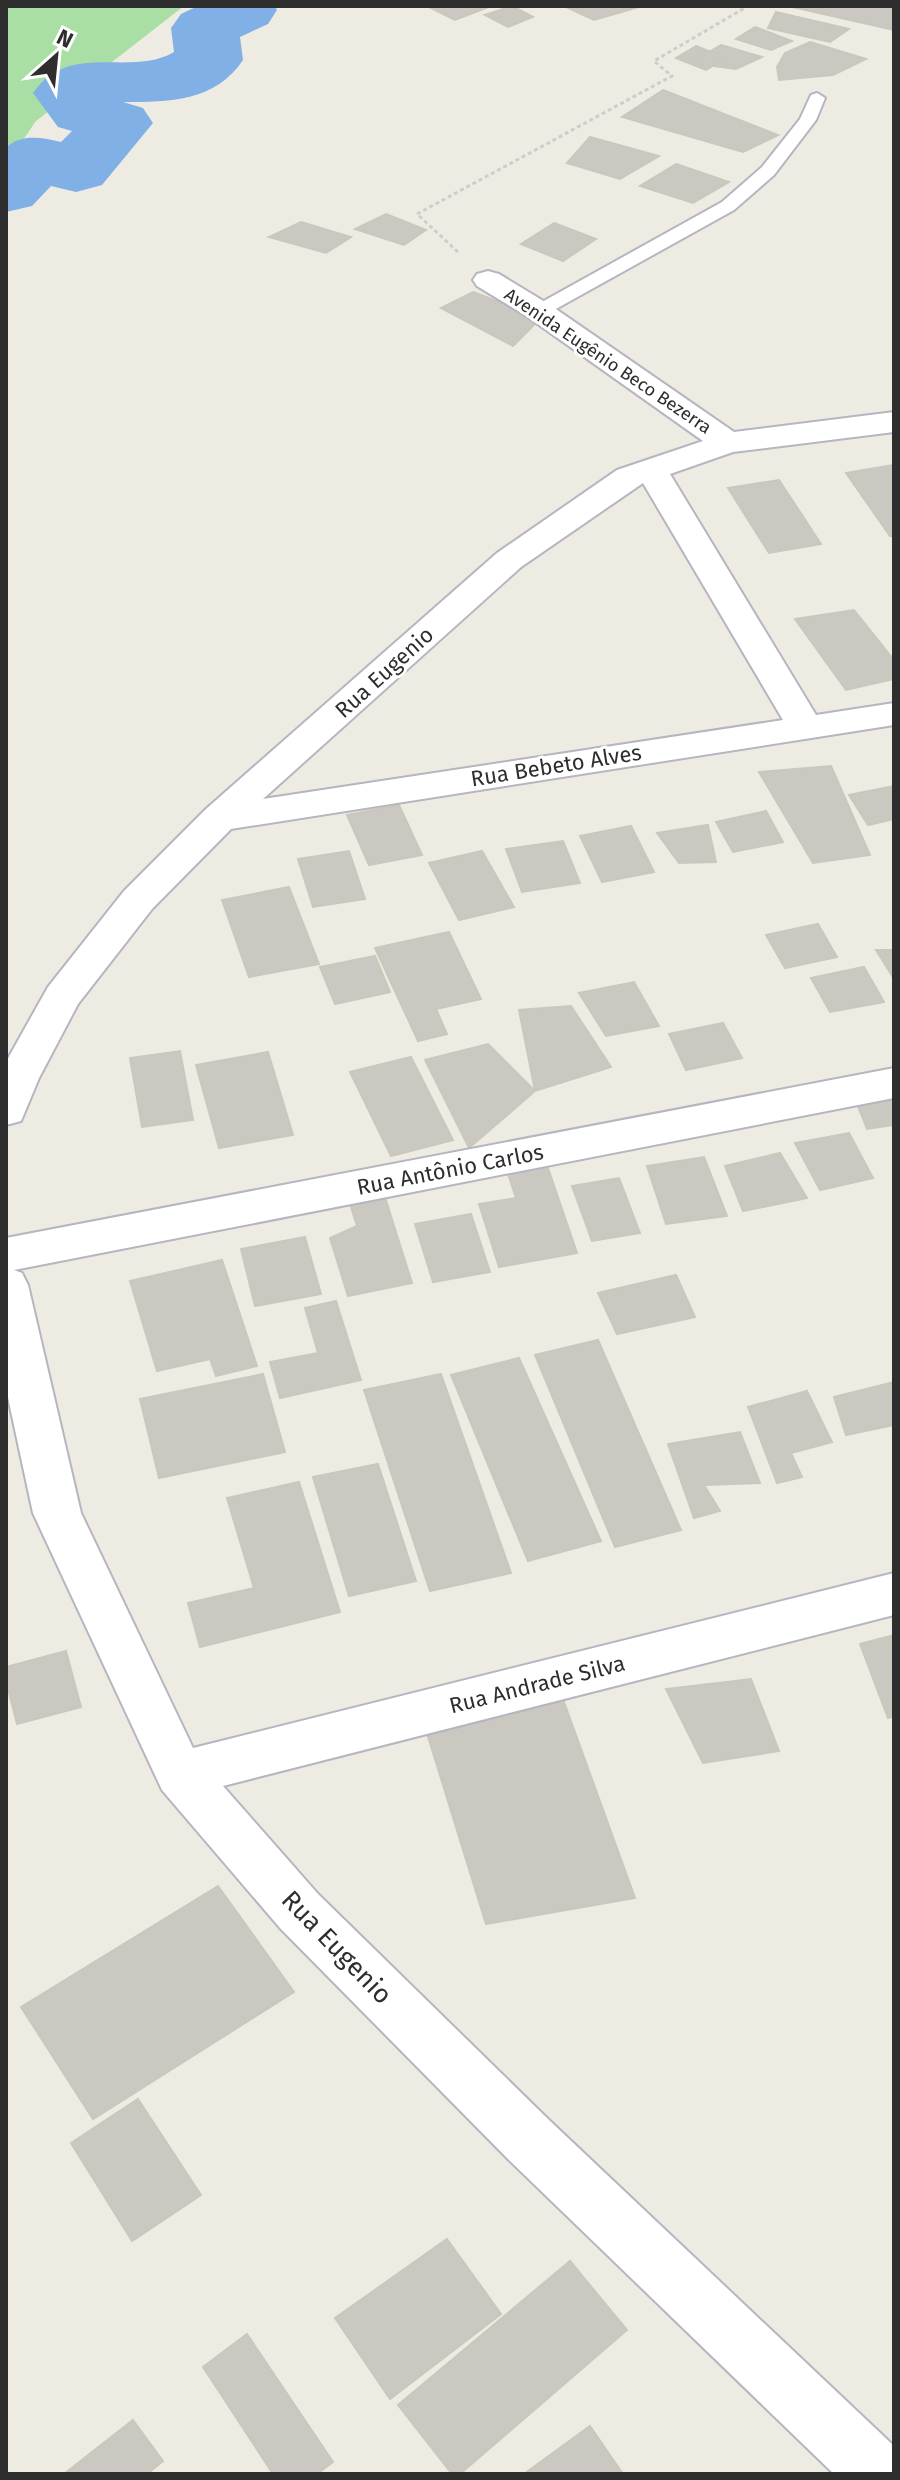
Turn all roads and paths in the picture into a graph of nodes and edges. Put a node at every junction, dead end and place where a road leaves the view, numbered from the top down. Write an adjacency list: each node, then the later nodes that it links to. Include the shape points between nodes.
1 (748, 6): 3 (path, via 654,61 672,76 417,214)
2 (817, 98): 4 (lane, via 808,120 768,171 728,206)
3 (488, 280): 4 (street, Avenida Eugênio Beco Bezerra)
4 (539, 311): 6 (street, Avenida Eugênio Beco Bezerra)
5 (894, 422): 6 (street, Rua Eugenio)
6 (728, 443): 7 (street, Rua Eugenio)
7 (651, 470): 9 (street); 10 (street, Rua Eugenio, via 629,477 509,560)
8 (894, 714): 9 (street, Rua Bebeto Alves)
9 (805, 726): 10 (street, Rua Bebeto Alves)
10 (219, 818): 12 (street, Rua Eugenio, via 94,951 42,1031)
11 (894, 1083): 13 (street, Rua Antônio Carlos)
12 (6, 1110)
13 (6, 1255)
14 (6, 1285): 16 (street, Rua Eugenio, via 57,1513)
15 (894, 1594): 16 (street, Rua Andrade Silva)
16 (180, 1774): 17 (street, Rua Eugenio, via 299,1911 529,2140)
17 (879, 2474)

